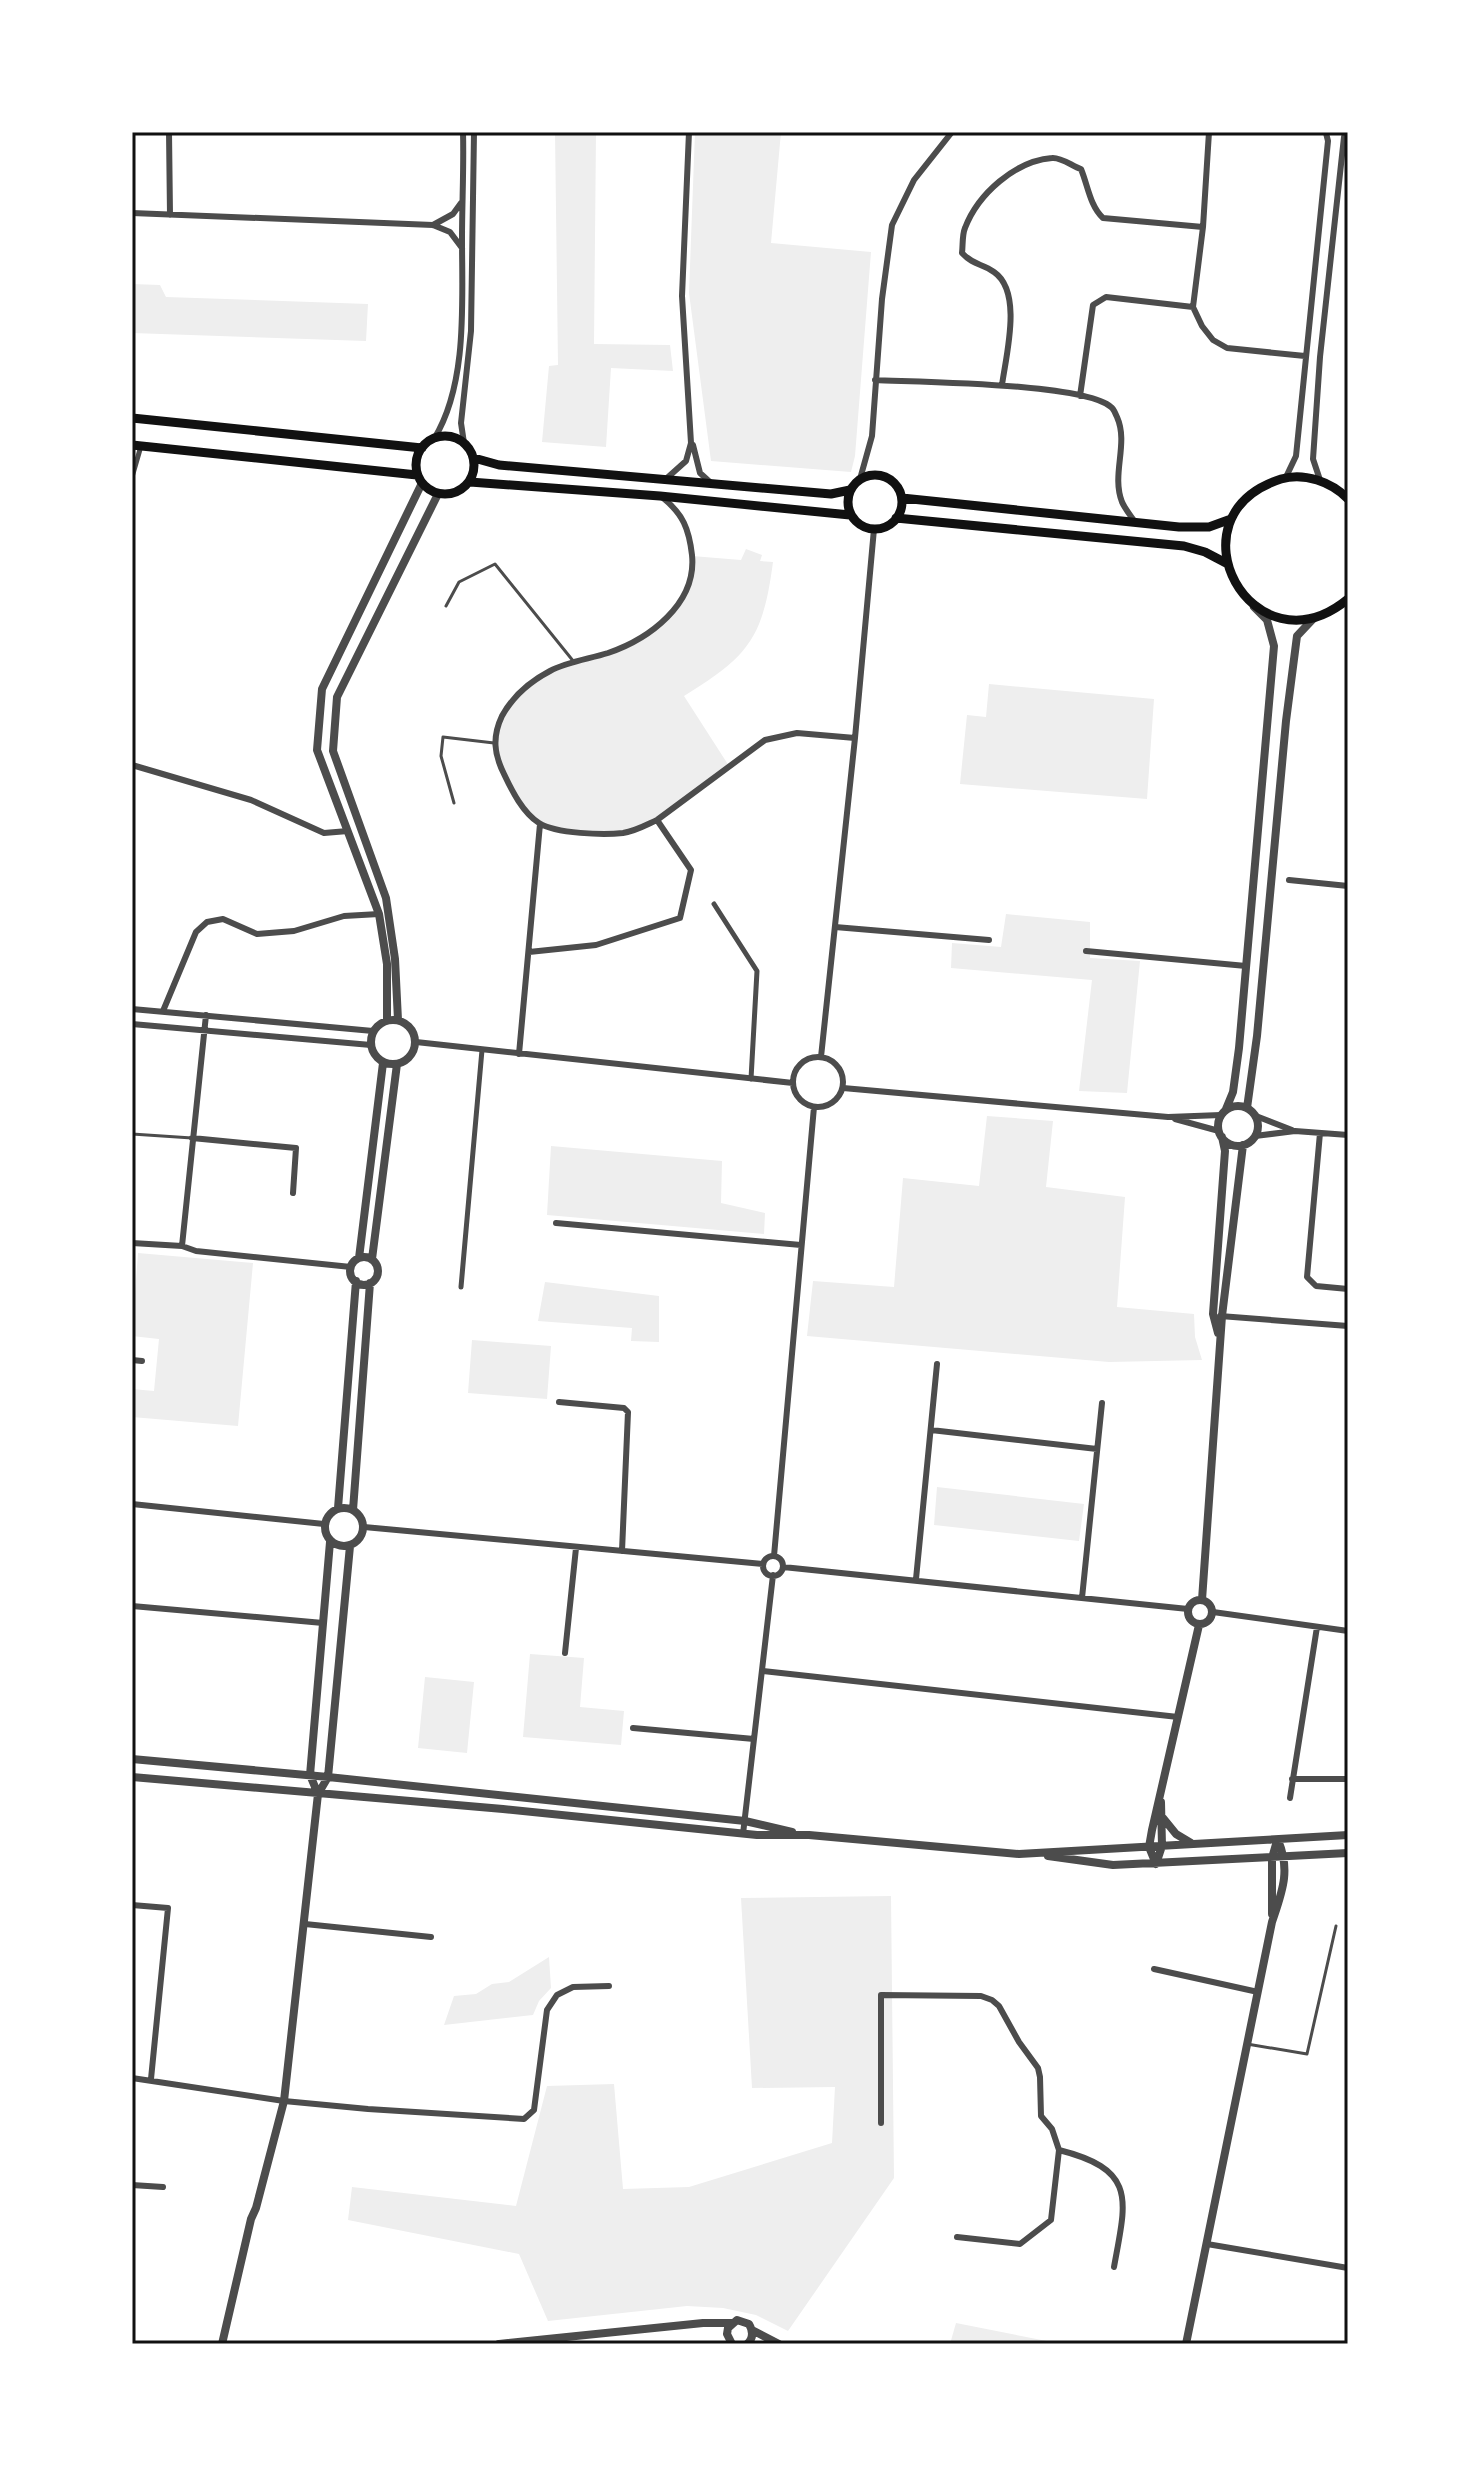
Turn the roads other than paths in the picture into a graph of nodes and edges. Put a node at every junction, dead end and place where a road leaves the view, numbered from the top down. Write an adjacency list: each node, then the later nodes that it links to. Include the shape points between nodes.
1 (169, 132): 11 (street)
2 (463, 132): 9 (street)
3 (474, 132): 23 (street)
4 (689, 132): 21 (street, via 682,296)
5 (952, 132): 17 (street, via 914,180 892,225)
6 (1209, 132): 13 (street)
7 (1326, 132): 8 (street, via 1335,138); 16 (street)
8 (1346, 136): 32 (street, via 1320,357 1313,459)
9 (463, 198): 12 (street, via 453,214); 14 (street)
10 (132, 213): 11 (street)
11 (170, 215): 12 (street)
12 (433, 225): 14 (street, via 450,232)
13 (1203, 227): 15 (street); 18 (street, via 1103,218 1094,209 1081,169 1055,157 1029,163 999,181 964,229 962,253 971,263 994,271 1008,287 1011,307)
14 (462, 248): 22 (street, via 454,391)
15 (1193, 307): 16 (street, via 1213,340 1227,348); 19 (street, via 1097,300)
16 (1305, 356): 28 (street, via 1296,456)
17 (875, 380): 18 (street); 31 (street, via 872,436)
18 (1002, 385): 19 (street)
19 (1080, 396): 43 (street, via 1113,408 1119,422 1119,489)
20 (132, 418): 25 (main road)
21 (691, 433): 30 (street, via 686,461); 34 (street, via 700,473)
22 (434, 439): 23 (main road, via 447,436); 25 (main road)
23 (464, 443): 26 (main road)
24 (136, 445): 27 (street); 29 (main road)
25 (422, 448): 29 (main road, via 417,457)
26 (474, 458): 30 (main road, via 499,465); 33 (main road)
27 (132, 477)
28 (1286, 477): 32 (main road); 42 (main road, via 1244,499)
29 (420, 479): 36 (main road); 57 (street, via 322,689 317,750)
30 (666, 479): 34 (main road)
31 (860, 479): 35 (main road); 38 (main road, via 889,479)
32 (1320, 480): 39 (main road)
33 (470, 482): 36 (main road, via 456,493); 37 (main road)
34 (714, 485): 35 (main road, via 831,494)
35 (850, 490): 40 (main road)
36 (438, 494): 71 (street, via 337,697 333,751 386,898)
37 (660, 496): 40 (main road); 50 (street, via 688,526 693,569 687,588 675,609 648,634)
38 (902, 498): 41 (main road); 43 (main road)
39 (1348, 499)
40 (850, 515): 44 (main road)
41 (896, 518): 44 (main road); 45 (main road, via 1184,546)
42 (1231, 519): 43 (main road, via 1209,527); 45 (main road)
43 (1135, 522)
44 (874, 529): 51 (street)
45 (1226, 563): 47 (main road)
46 (1348, 599): 49 (main road)
47 (1251, 604): 49 (main road, via 1269,615); 66 (street, via 1267,620 1274,646)
48 (446, 606): 50 (lane, via 459,582 495,564)
49 (1313, 619): 86 (street, via 1297,636 1295,650)
50 (574, 662): 52 (street, via 526,685 502,717)
51 (855, 738): 55 (street, via 797,733 765,740); 62 (street)
52 (494, 743): 54 (lane, via 443,737 441,756); 56 (street, via 513,791)
53 (132, 765): 57 (street, via 251,800 324,833)
54 (454, 803)
55 (657, 820): 56 (street, via 622,833 583,833); 65 (street, via 691,870 680,918 596,945)
56 (540, 824): 65 (street)
57 (348, 831): 61 (street)
58 (1289, 880): 59 (street)
59 (1348, 886)
60 (714, 904): 82 (street, via 757,971)
61 (379, 914): 68 (street, via 257,934 223,919 207,922 196,932); 70 (street, via 387,964)
62 (835, 927): 63 (street); 79 (street)
63 (989, 940)
64 (1086, 951): 66 (street)
65 (529, 952): 78 (street)
66 (1246, 966): 87 (street, via 1233,1092)
67 (132, 1009): 68 (street)
68 (163, 1011): 69 (street)
69 (206, 1015): 73 (street); 74 (street)
70 (387, 1020): 71 (street); 74 (street)
71 (398, 1020): 75 (street, via 409,1026)
72 (132, 1024): 73 (street)
73 (203, 1031): 76 (street); 96 (street)
74 (373, 1031): 76 (street)
75 (416, 1042): 77 (street); 81 (street, via 410,1056)
76 (371, 1045): 80 (street)
77 (482, 1050): 78 (street); 108 (street)
78 (519, 1054): 82 (street)
79 (821, 1057): 83 (street, via 804,1061); 84 (street, via 838,1066)
80 (383, 1063): 81 (street); 103 (street)
81 (397, 1064): 104 (street)
82 (751, 1079): 83 (street)
83 (793, 1083): 85 (street, via 796,1095)
84 (843, 1088): 85 (street, via 831,1103); 89 (street)
85 (814, 1107): 101 (street)
86 (1247, 1108): 87 (street); 88 (street)
87 (1224, 1112): 89 (street); 93 (street)
88 (1256, 1116): 90 (street); 95 (street)
89 (1168, 1117): 93 (street)
90 (1295, 1131): 91 (street); 95 (street)
91 (1320, 1133): 94 (street); 109 (street, via 1307,1277 1316,1286)
92 (132, 1134): 96 (lane)
93 (1221, 1134): 97 (street, via 1233,1145); 110 (street, via 1225,1151)
94 (1348, 1135)
95 (1255, 1136): 97 (street)
96 (192, 1138): 98 (street, via 296,1148); 102 (street)
97 (1243, 1145): 110 (street)
98 (293, 1193)
99 (556, 1223): 101 (street)
100 (132, 1243): 102 (street)
101 (801, 1245): 128 (street)
102 (182, 1246): 105 (street)
103 (359, 1258): 104 (street); 105 (street)
104 (372, 1259): 107 (street, via 378,1273)
105 (351, 1267): 106 (street)
106 (356, 1281): 107 (street); 120 (street)
107 (370, 1283): 121 (street)
108 (461, 1287)
109 (1348, 1289)
110 (1218, 1315): 111 (street); 134 (street)
111 (1348, 1326)
112 (132, 1360): 113 (street)
113 (142, 1361)
114 (937, 1364): 117 (street)
115 (559, 1402): 127 (street, via 628,1412)
116 (1102, 1403): 118 (street)
117 (931, 1430): 118 (street); 132 (street)
118 (1097, 1449): 133 (street)
119 (132, 1504): 122 (street)
120 (338, 1508): 121 (street); 122 (street)
121 (353, 1510): 123 (street)
122 (324, 1524): 124 (street)
123 (364, 1527): 125 (street); 126 (street)
124 (330, 1542): 125 (street); 138 (street)
125 (350, 1546): 150 (street)
126 (576, 1548): 127 (street); 142 (street)
127 (622, 1551): 129 (street)
128 (774, 1556): 129 (street); 130 (street)
129 (763, 1564): 131 (street)
130 (783, 1567): 131 (street); 132 (street)
131 (773, 1575): 143 (street)
132 (916, 1579): 133 (street)
133 (1082, 1598): 136 (street)
134 (1202, 1600): 136 (street); 137 (street)
135 (132, 1606): 138 (street)
136 (1188, 1609): 139 (street)
137 (1213, 1612): 139 (street); 140 (street)
138 (323, 1623): 148 (street)
139 (1199, 1625): 144 (street)
140 (1317, 1627): 141 (street); 151 (street)
141 (1348, 1631)
142 (565, 1653)
143 (763, 1671): 144 (street); 146 (street)
144 (1178, 1717): 154 (street)
145 (633, 1728): 146 (street)
146 (754, 1739): 157 (street)
147 (132, 1759): 148 (street)
148 (310, 1775): 150 (street); 153 (street)
149 (132, 1777): 153 (street)
150 (328, 1777): 153 (street); 157 (street)
151 (1292, 1779): 152 (street); 155 (street)
152 (1348, 1779)
153 (318, 1794): 158 (street); 172 (street)
154 (1161, 1795): 156 (street); 164 (street)
155 (1290, 1798)
156 (1162, 1816): 162 (street, via 1176,1834); 163 (street)
157 (745, 1821): 158 (street); 159 (street)
158 (743, 1834): 159 (street)
159 (809, 1835): 166 (street)
160 (1348, 1835): 161 (street)
161 (1278, 1840): 162 (street); 167 (street); 168 (street)
162 (1195, 1845): 163 (street)
163 (1162, 1846): 164 (street); 169 (street)
164 (1149, 1847): 166 (street); 169 (street)
165 (1348, 1853): 167 (street)
166 (1039, 1854): 169 (street, via 1113,1865)
167 (1285, 1857): 168 (street); 171 (street, via 1283,1890)
168 (1272, 1858): 169 (street); 171 (street)
169 (1156, 1864)
170 (132, 1905): 180 (street, via 168,1908)
171 (1272, 1922): 177 (street)
172 (305, 1924): 174 (street); 181 (street)
173 (1336, 1926): 178 (lane, via 1307,2054)
174 (431, 1937)
175 (1154, 1969): 177 (street)
176 (609, 1986): 181 (street, via 573,1987 557,1995 547,2010 534,2110 524,2119)
177 (1258, 1992): 178 (street)
178 (1247, 2044): 187 (street)
179 (132, 2078): 180 (street)
180 (151, 2079): 181 (street)
181 (284, 2101): 197 (street)
182 (881, 2123): 183 (street, via 881,1995 981,1996 999,2006 1038,2068 1041,2116)
183 (1059, 2150): 186 (street, via 1051,2220 1020,2244); 188 (street, via 1086,2157 1109,2171 1122,2190)
184 (132, 2185): 185 (street)
185 (163, 2187)
186 (957, 2237)
187 (1207, 2244): 189 (street); 200 (street)
188 (1114, 2267)
189 (1348, 2268)
190 (707, 2323): 191 (street); 193 (street); 194 (street)
191 (732, 2323): 192 (street, via 744,2321); 193 (street)
192 (752, 2330): 195 (street); 196 (street)
193 (727, 2334): 199 (street)
194 (529, 2342): 198 (street)
195 (748, 2343): 196 (street)
196 (778, 2343)
197 (222, 2344)
198 (499, 2344)
199 (732, 2344)
200 (1186, 2344)

